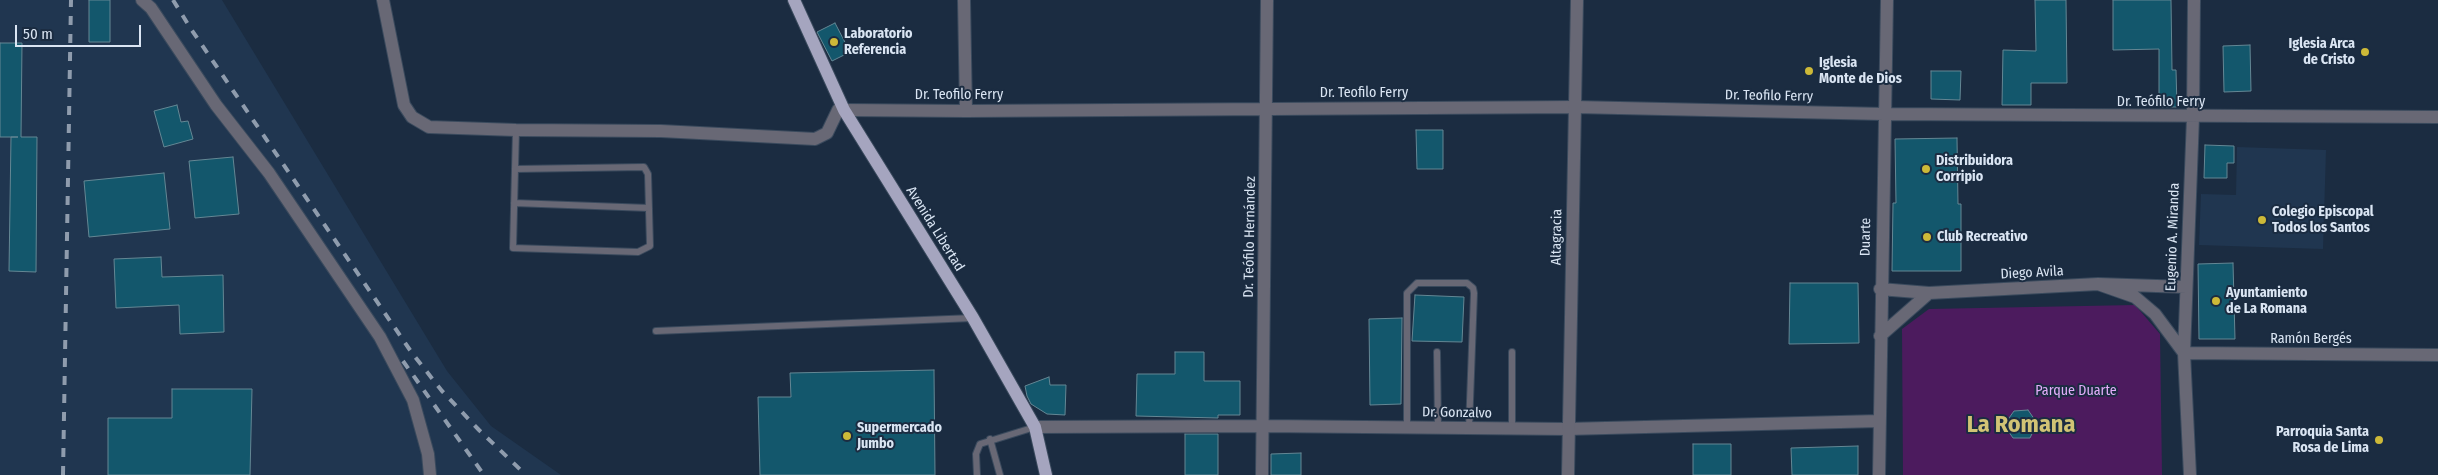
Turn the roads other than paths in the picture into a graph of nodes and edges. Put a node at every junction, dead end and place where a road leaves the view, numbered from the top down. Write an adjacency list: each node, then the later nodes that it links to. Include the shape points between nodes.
1 (142, 0): 40 (street, via 270,173 380,338 413,400 428,454)
2 (383, 0): 16 (street, via 404,104 412,117 429,127)
3 (794, 0): 11 (main road, Avenida Libertad)
4 (964, 0): 12 (street)
5 (1267, 0): 10 (street, Dr. Teófilo Hernández)
6 (1577, 0): 9 (street, Altagracia)
7 (1887, 0): 13 (street, Duarte)
8 (2194, 0): 14 (street, Eugenio A. Miranda)
9 (1574, 107): 10 (street, Dr. Teofilo Ferry); 13 (street, Dr. Teofilo Ferry); 38 (street, Altagracia)
10 (1267, 108): 12 (street, Dr. Teofilo Ferry); 32 (street, Dr. Teófilo Hernández)
11 (844, 110): 12 (street, Dr. Teofilo Ferry); 16 (street, via 838,110 827,133 815,139 660,131); 24 (main road, Avenida Libertad)
12 (966, 111)
13 (1884, 114): 14 (street, Dr. Teófilo Ferry); 22 (street, Duarte)
14 (2193, 117): 15 (street, Dr. Teófilo Ferry); 21 (street, Eugenio A. Miranda)
15 (2438, 117)
16 (516, 130): 17 (lane)
17 (515, 169): 18 (lane); 19 (lane, via 644,167 648,174)
18 (514, 203): 19 (lane); 19 (lane, via 513,248 638,252 650,246)
19 (649, 208)
20 (2098, 284): 21 (street, Diego Avila); 23 (street, Diego Avila); 29 (street, via 2135,297 2155,314)
21 (2186, 287): 29 (street, Eugenio A. Miranda)
22 (1880, 289): 23 (street, Diego Avila); 26 (street, Duarte)
23 (1929, 292): 26 (street)
24 (973, 318): 25 (lane); 33 (main road, Avenida Libertad)
25 (656, 331)
26 (1880, 336): 31 (street, Duarte)
27 (1437, 352): 35 (lane)
28 (1512, 352): 37 (lane)
29 (2184, 353): 30 (street, Ramón Bergés); 47 (street, Eugenio A. Miranda)
30 (2438, 356)
31 (1879, 421): 38 (street, Dr. Gonzalvo); 46 (street, Duarte)
32 (1263, 426): 33 (street, Dr. Gonzalvo); 34 (street, Dr. Gonzalvo); 44 (street, Dr. Teófilo Hernández)
33 (1035, 427): 39 (lane); 43 (main road, Avenida Libertad)
34 (1407, 427): 35 (street, Dr. Gonzalvo); 36 (lane, via 1407,293 1417,283 1467,283 1474,292)
35 (1438, 428): 36 (street, Dr. Gonzalvo)
36 (1469, 428): 37 (street, Dr. Gonzalvo)
37 (1512, 428): 38 (street, Dr. Gonzalvo)
38 (1567, 429): 45 (street, Altagracia)
39 (990, 439): 41 (lane, via 980,444 976,454); 42 (lane)
40 (430, 475)
41 (977, 475)
42 (1000, 475)
43 (1046, 475)
44 (1262, 475)
45 (1568, 475)
46 (1879, 475)
47 (2190, 475)

